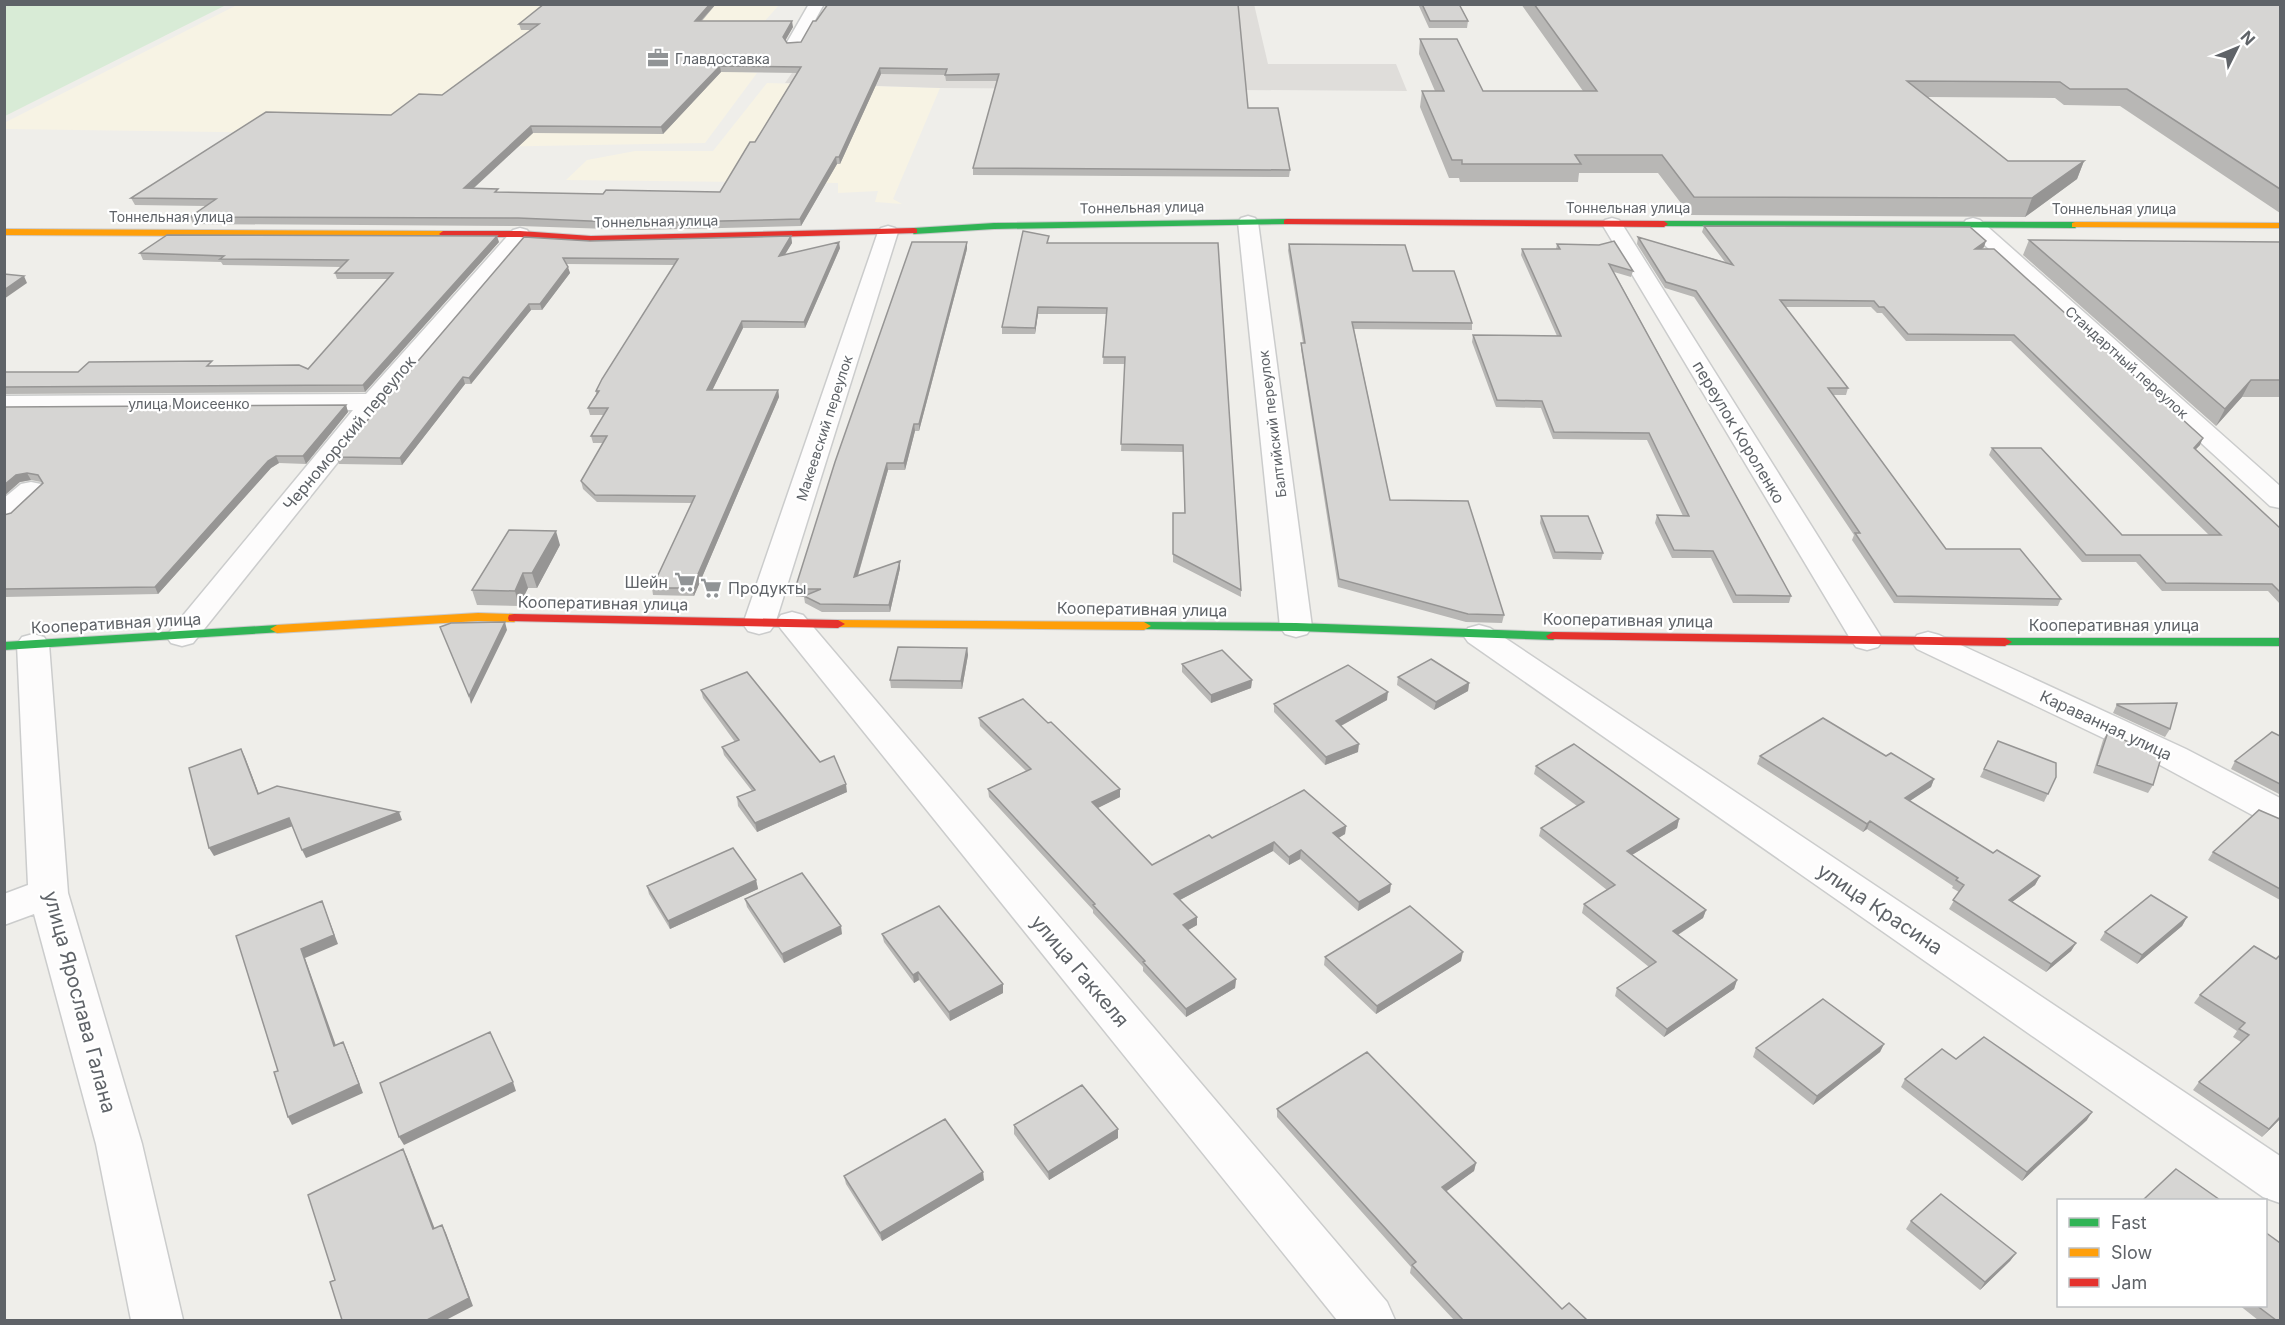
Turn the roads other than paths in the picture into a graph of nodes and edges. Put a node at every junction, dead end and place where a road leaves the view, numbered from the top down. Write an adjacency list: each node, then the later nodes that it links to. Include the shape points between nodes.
1 (817, 4): 2 (street)
2 (794, 45)
3 (1248, 222): 4 (street, Тоннельная улица); 8 (street, Тоннельная улица, via 994,226); 16 (street, Балтийский переулок)
4 (1612, 224): 5 (street, Тоннельная улица); 19 (street, переулок Короленко)
5 (1973, 224): 6 (street, Тоннельная улица); 13 (street, Стандартный переулок)
6 (2280, 226)
7 (4, 232): 9 (street, Тоннельная улица)
8 (888, 232): 9 (street, Тоннельная улица, via 591,239); 15 (street, Макеевский переулок)
9 (520, 234): 10 (street, Черноморский переулок)
10 (373, 402): 11 (street, улица Моисеенко); 18 (street, Черноморский переулок)
11 (4, 404)
12 (32, 490): 14 (street)
13 (2280, 500)
14 (4, 513)
15 (775, 623): 16 (street, Кооперативная улица); 18 (street, Кооперативная улица, via 478,617); 28 (street, улица Гаккеля)
16 (1296, 627): 17 (street, Кооперативная улица)
17 (1479, 635): 19 (street, Кооперативная улица); 26 (street, улица Красина)
18 (182, 636): 22 (street, Кооперативная улица)
19 (1867, 640): 20 (street, Кооперативная улица)
20 (1928, 642): 21 (street, Кооперативная улица); 23 (street, Караванная улица, via 2173,756)
21 (2280, 642)
22 (19, 645): 24 (street, улица Ярослава Галана)
23 (2280, 814)
24 (48, 893): 25 (street); 27 (street, улица Ярослава Галана, via 118,1144)
25 (4, 910)
26 (2280, 1182)
27 (157, 1320)
28 (1369, 1320)

